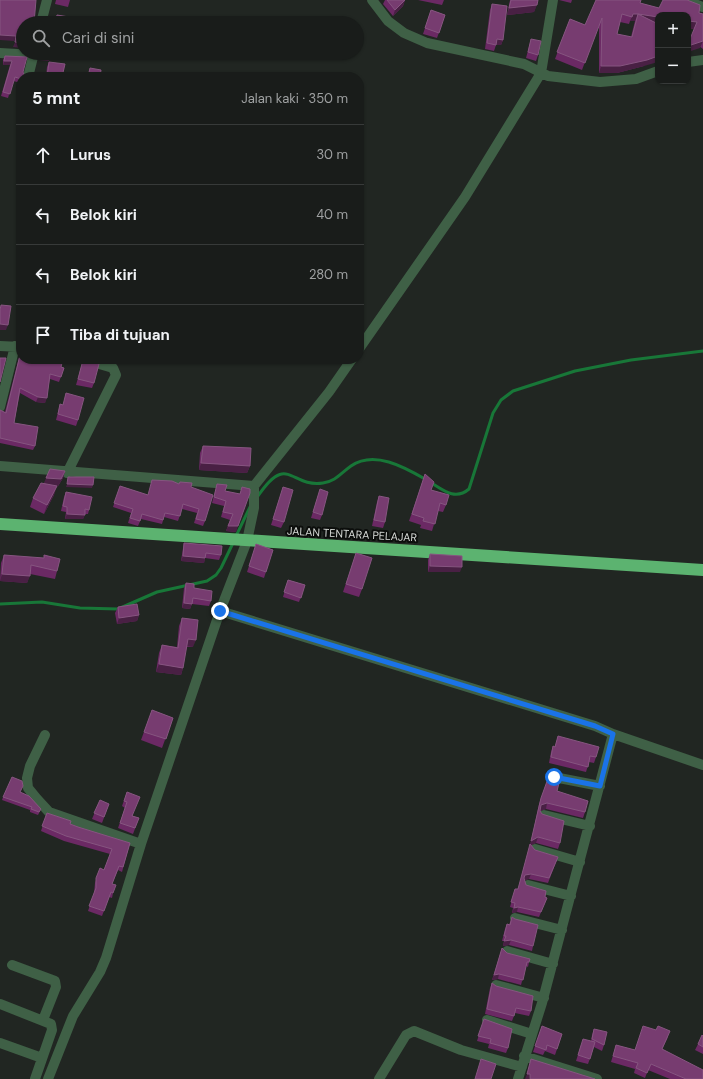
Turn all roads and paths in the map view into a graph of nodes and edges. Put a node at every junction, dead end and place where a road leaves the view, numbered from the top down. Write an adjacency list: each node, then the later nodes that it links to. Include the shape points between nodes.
1 (46, 0): 6 (street)
2 (372, 0): 14 (street, via 388,21 410,36 427,43 524,64)
3 (552, 0): 14 (street)
4 (684, 0): 5 (street)
5 (703, 7)
6 (43, 16)
7 (0, 52): 8 (street)
8 (16, 53)
9 (32, 60): 12 (street)
10 (703, 60): 11 (street)
11 (691, 62)
12 (29, 72)
13 (655, 72): 14 (street, via 636,79 600,82 560,78)
14 (541, 73): 15 (street, via 465,197)
15 (364, 341)
16 (0, 346): 17 (street)
17 (16, 347)
18 (16, 354): 21 (street)
19 (99, 364): 23 (street, via 113,368 116,375)
20 (349, 364): 24 (street)
21 (0, 407)
22 (0, 466): 23 (street)
23 (67, 473): 24 (street)
24 (254, 489): 26 (street, via 254,508)
25 (0, 524): 26 (highway, JALAN TENTARA PELAJAR)
26 (244, 541): 27 (highway, JALAN TENTARA PELAJAR); 28 (street)
27 (703, 570)
28 (220, 611): 29 (street, via 595,726); 36 (street)
29 (613, 734): 31 (street); 33 (street)
30 (45, 735): 36 (street, via 27,778 28,788 37,799 49,812)
31 (703, 765)
32 (554, 777): 33 (street)
33 (600, 786): 35 (street)
34 (544, 815): 35 (street)
35 (590, 826): 38 (street)
36 (141, 844): 57 (street, via 106,958 74,1016)
37 (535, 850): 38 (street)
38 (580, 862): 40 (street)
39 (528, 886): 40 (street)
40 (571, 896): 42 (street)
41 (515, 918): 42 (street)
42 (562, 930): 44 (street)
43 (507, 951): 44 (street)
44 (553, 964): 47 (street)
45 (12, 965): 49 (street, via 55,981 56,987)
46 (496, 985): 47 (street)
47 (544, 998): 51 (street)
48 (0, 1004): 49 (street)
49 (43, 1020): 54 (street, via 51,1024 52,1030)
50 (487, 1020): 51 (street)
51 (532, 1034): 53 (street)
52 (0, 1043): 54 (street)
53 (524, 1056): 55 (street); 60 (street)
54 (42, 1058): 56 (street)
55 (522, 1067): 58 (street, via 461,1050 414,1031 406,1035); 59 (street)
56 (34, 1079)
57 (48, 1079)
58 (379, 1079)
59 (518, 1079)
60 (597, 1079)

